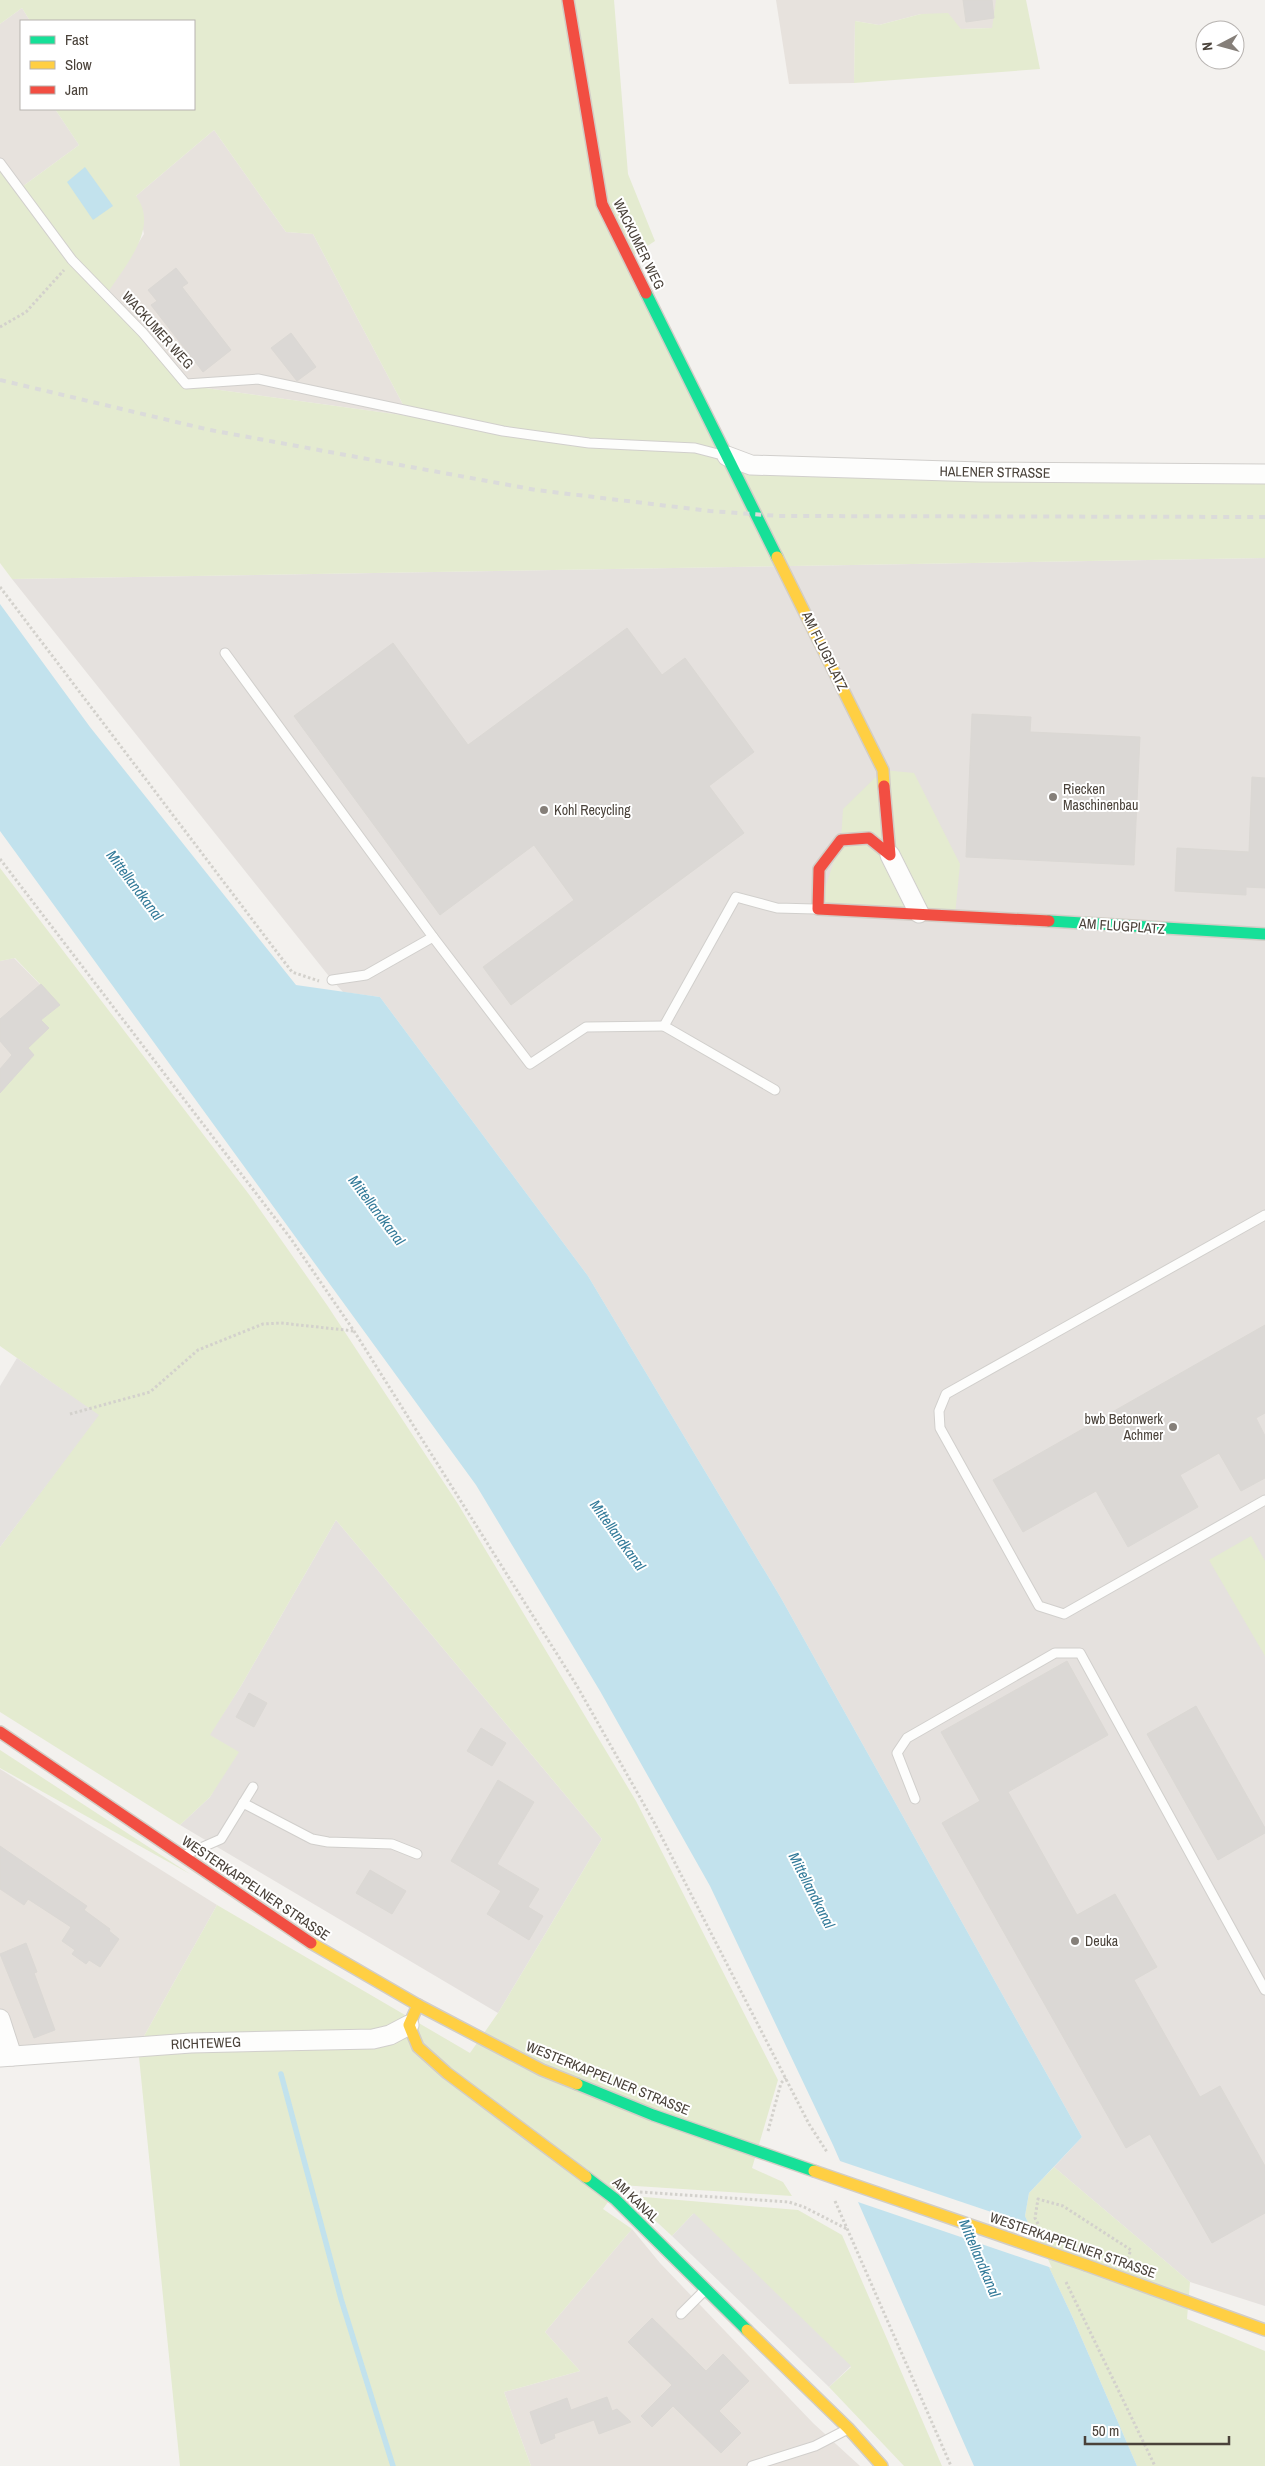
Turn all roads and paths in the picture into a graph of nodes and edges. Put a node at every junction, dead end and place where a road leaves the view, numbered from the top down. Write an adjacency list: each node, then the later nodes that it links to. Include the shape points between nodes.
1 (568, 0): 5 (street, WACKUMER WEG, via 602,204)
2 (0, 163): 3 (lane, WACKUMER WEG)
3 (72, 260): 4 (path, via 26,312); 5 (lane, WACKUMER WEG, via 143,333 186,384 258,379 503,431 589,443 695,448)
4 (0, 327)
5 (727, 456): 6 (street, HALENER STRASSE, via 751,465 981,472); 9 (street, AM FLUGPLATZ, via 883,770)
6 (1265, 474)
7 (0, 588): 15 (path, via 292,972 315,981)
8 (225, 653): 14 (lane)
9 (890, 856): 11 (street, AM FLUGPLATZ, via 869,838 841,840 819,869); 12 (street, AM FLUGPLATZ)
10 (0, 859): 19 (path, via 290,1239)
11 (818, 909): 12 (street, AM FLUGPLATZ); 16 (lane, via 776,908 736,897)
12 (920, 913): 13 (street, AM FLUGPLATZ)
13 (1265, 934)
14 (433, 937): 15 (lane, via 366,975); 16 (lane, via 530,1064 586,1027)
15 (332, 980)
16 (664, 1026): 17 (lane)
17 (775, 1090)
18 (1265, 1216): 21 (lane, via 946,1394 938,1411 940,1428 1039,1606 1064,1614)
19 (354, 1331): 20 (path, via 263,1324 198,1350 150,1392); 33 (path, via 577,1686 655,1824)
20 (70, 1414)
21 (1265, 1500)
22 (0, 1732): 27 (street, WESTERKAPPELNER STRASSE)
23 (253, 1788): 25 (lane)
24 (915, 1799): 28 (lane, via 897,1753 907,1738 1055,1653 1080,1653)
25 (243, 1803): 26 (lane, via 312,1839 392,1844); 27 (lane, via 221,1839)
26 (417, 1854)
27 (182, 1856): 29 (street, WESTERKAPPELNER STRASSE, via 324,1952)
28 (1265, 1990)
29 (418, 2005): 31 (street); 44 (street, WESTERKAPPELNER STRASSE, bridge, via 542,2070 653,2115)
30 (0, 2019): 32 (street)
31 (409, 2024): 32 (street, RICHTEWEG, via 390,2035 373,2039 191,2042); 37 (street, AM KANAL, via 418,2047 447,2073)
32 (6, 2056)
33 (786, 2078): 34 (path, via 781,2083); 35 (path)
34 (769, 2135)
35 (828, 2156)
36 (832, 2195): 39 (path)
37 (615, 2199): 39 (path, via 638,2192 789,2202); 42 (street, AM KANAL)
38 (1039, 2226): 40 (path, via 1035,2218 1038,2199 1063,2206 1131,2250)
39 (847, 2229): 48 (path)
40 (1127, 2262)
41 (1065, 2280): 49 (path)
42 (705, 2290): 43 (lane); 45 (street, AM KANAL)
43 (681, 2314)
44 (1265, 2330)
45 (848, 2428): 46 (lane, via 815,2446); 47 (street, AM KANAL)
46 (752, 2466)
47 (882, 2466)
48 (951, 2466)
49 (1154, 2466)

